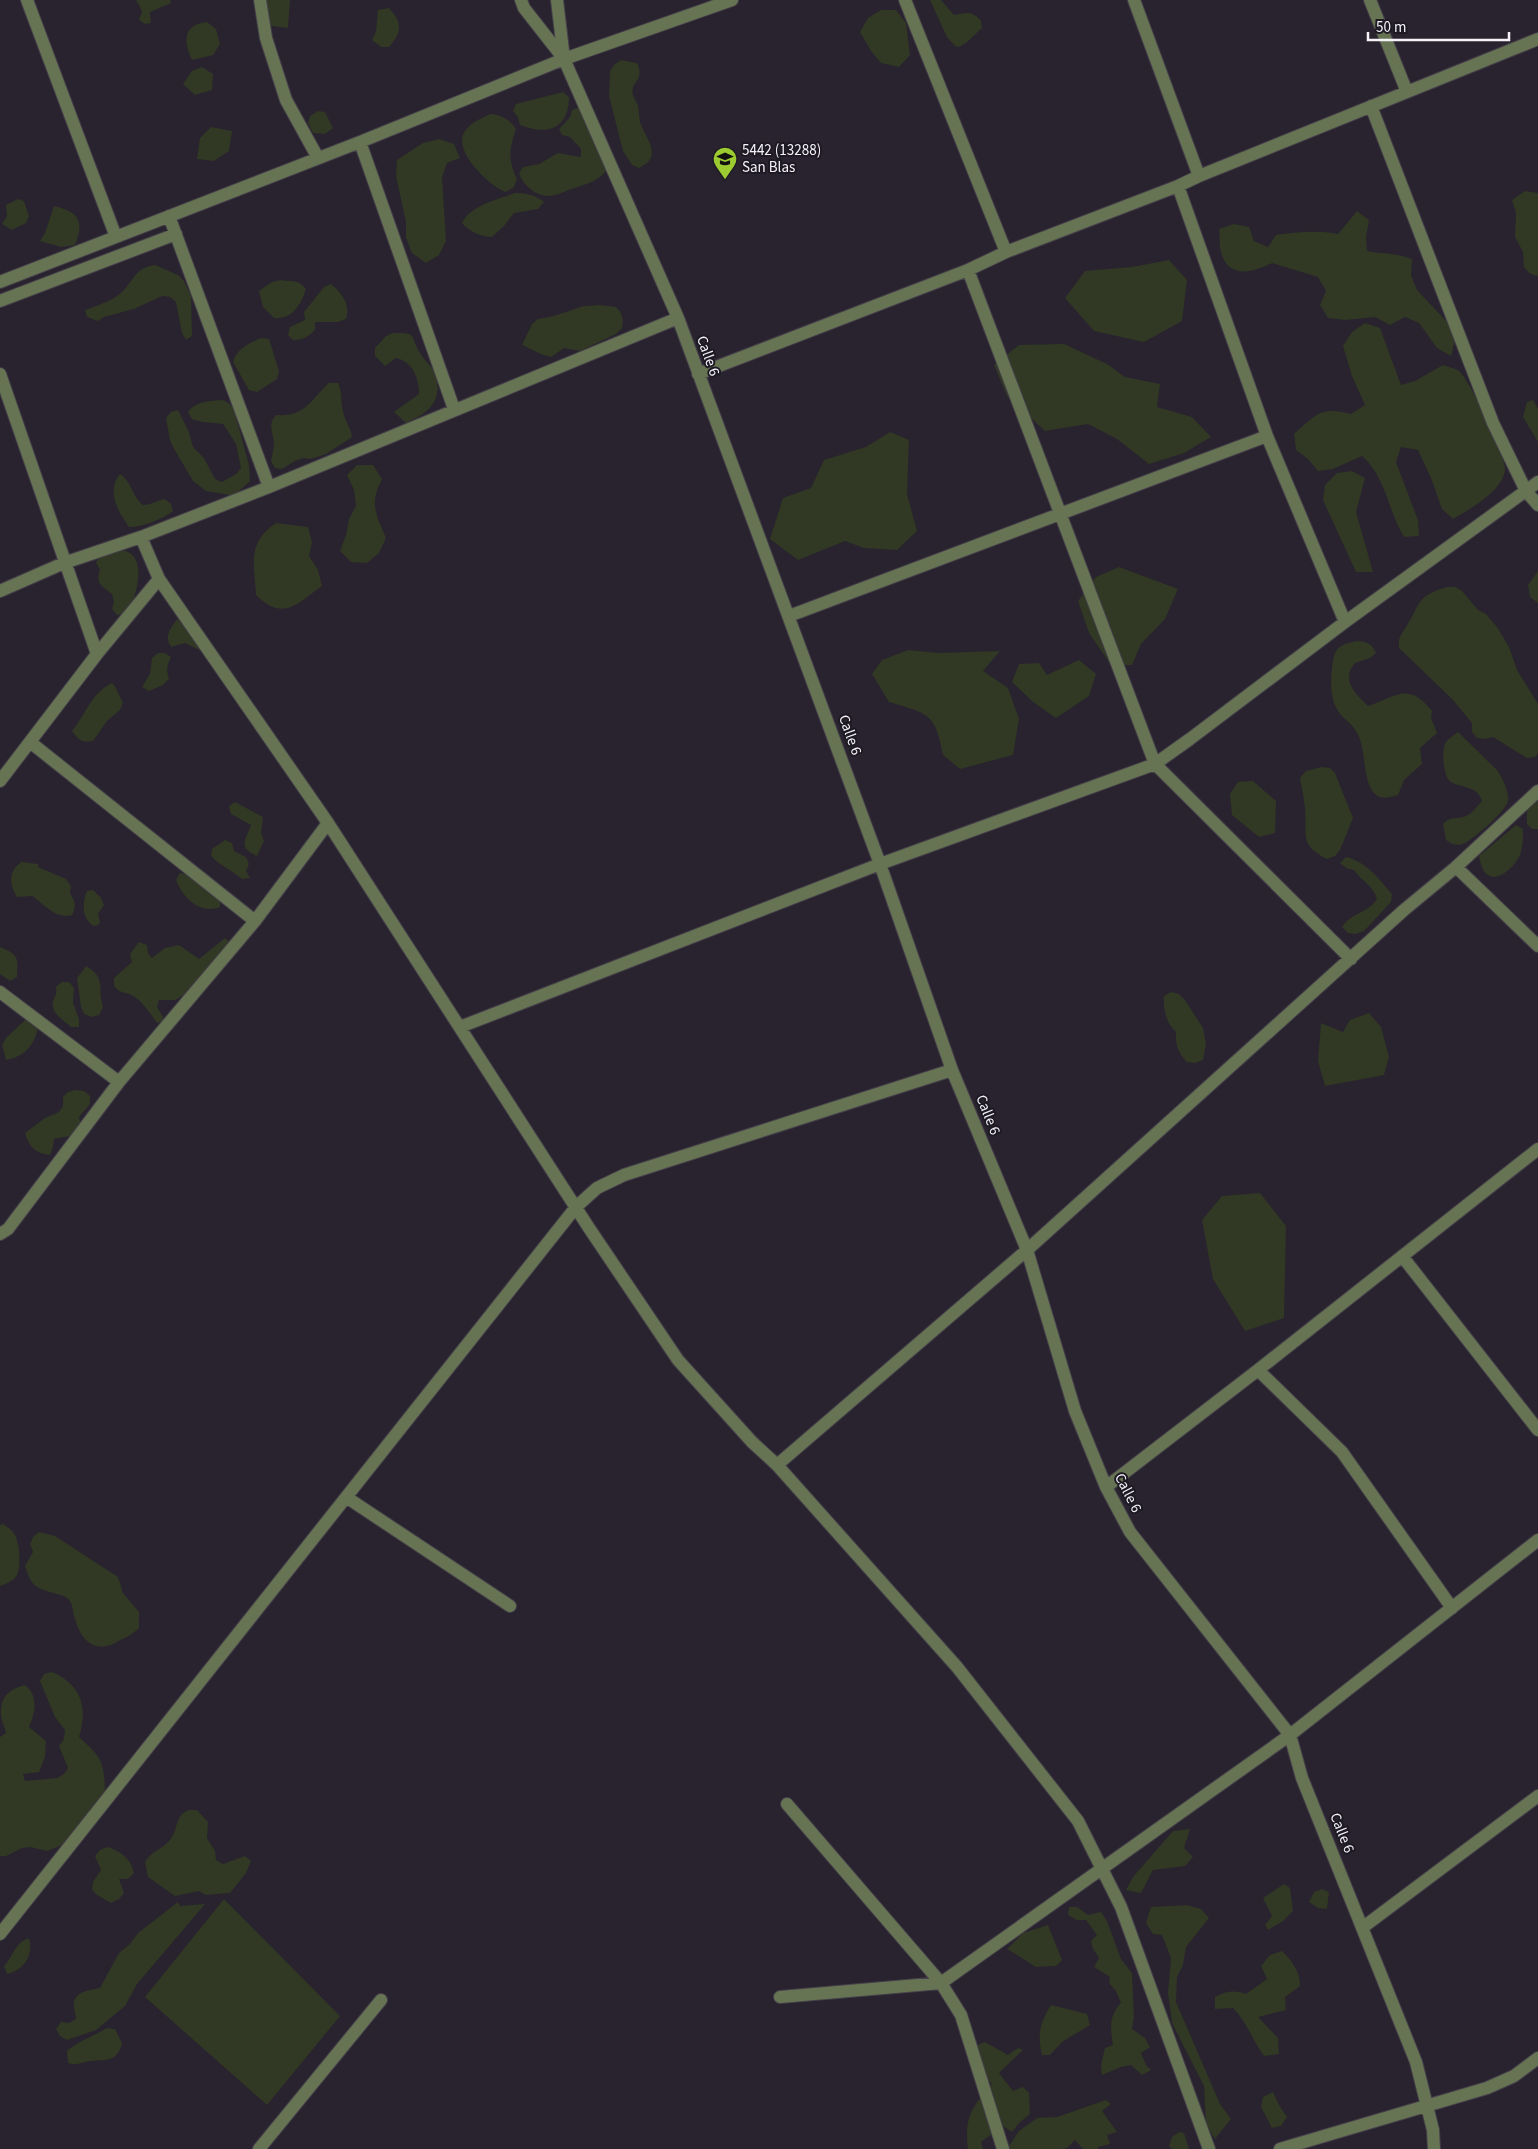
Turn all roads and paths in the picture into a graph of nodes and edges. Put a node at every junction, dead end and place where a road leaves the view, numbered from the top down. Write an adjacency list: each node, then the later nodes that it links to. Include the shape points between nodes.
1 (27, 0): 19 (street)
2 (260, 0): 14 (street, via 266,38 286,100)
3 (521, 0): 10 (street, Calle 6)
4 (557, 0): 10 (street, Calle 6)
5 (732, 0): 10 (street)
6 (905, 0): 20 (street)
7 (1134, 0): 15 (street)
8 (1370, 0): 11 (street)
9 (1538, 39): 11 (street)
10 (564, 59): 13 (street); 24 (street, Calle 6)
11 (1407, 92): 12 (street)
12 (1371, 106): 15 (street); 31 (street, via 1494,423)
13 (360, 142): 14 (street); 27 (street)
14 (318, 158): 17 (street)
15 (1199, 176): 16 (street)
16 (1178, 186): 20 (street); 28 (street)
17 (169, 216): 18 (street); 19 (street)
18 (176, 234): 23 (street); 30 (street)
19 (116, 237): 22 (street)
20 (1006, 252): 21 (street)
21 (968, 270): 26 (street); 33 (street)
22 (0, 282)
23 (0, 301)
24 (678, 318): 26 (street, Calle 6); 27 (street)
25 (0, 374): 35 (street)
26 (698, 374): 38 (street, Calle 6)
27 (454, 409): 30 (street)
28 (1266, 436): 33 (street); 39 (street)
29 (1538, 482): 31 (street)
30 (269, 487): 34 (street)
31 (1526, 491): 32 (street); 39 (street)
32 (1538, 505)
33 (1060, 515): 38 (street); 42 (street)
34 (141, 537): 35 (street); 36 (street)
35 (64, 563): 37 (street); 40 (street)
36 (159, 579): 40 (street); 45 (street)
37 (0, 591)
38 (788, 616): 46 (street, Calle 6)
39 (1344, 622): 42 (street)
40 (97, 654): 41 (street)
41 (30, 742): 43 (street); 48 (street)
42 (1155, 764): 46 (street); 50 (street)
43 (0, 781)
44 (1538, 791): 47 (street)
45 (328, 823): 48 (street); 52 (street)
46 (880, 864): 52 (street); 53 (street, Calle 6)
47 (1456, 867): 49 (street); 50 (street)
48 (255, 921): 54 (street)
49 (1538, 946)
50 (1351, 959): 58 (street)
51 (0, 992): 54 (street)
52 (460, 1027): 56 (street)
53 (952, 1070): 56 (street, via 624,1175 597,1188); 58 (street, Calle 6)
54 (119, 1082): 57 (street, via 8,1229)
55 (1538, 1148): 59 (street)
56 (576, 1207): 62 (street, via 678,1360 752,1442); 64 (street)
57 (0, 1234)
58 (1026, 1250): 62 (street); 63 (street, Calle 6, via 1075,1411)
59 (1402, 1256): 60 (street); 61 (street)
60 (1258, 1370): 63 (street); 67 (street, via 1342,1452)
61 (1538, 1430)
62 (777, 1464): 71 (street, via 957,1667 1078,1820)
63 (1106, 1487): 68 (street, Calle 6, via 1130,1532)
64 (346, 1496): 66 (street); 73 (street)
65 (1538, 1540): 67 (street)
66 (510, 1606)
67 (1452, 1608): 68 (street)
68 (1290, 1735): 71 (street); 72 (street, Calle 6, via 1302,1778)
69 (1538, 1796): 72 (street)
70 (787, 1804): 74 (street)
71 (1101, 1867): 74 (street); 81 (street, via 1121,1907)
72 (1362, 1928): 78 (street, Calle 6, via 1416,2062)
73 (0, 1934)
74 (941, 1983): 75 (street); 80 (street, via 961,2015)
75 (780, 1996)
76 (381, 2000): 79 (street)
77 (1538, 2058): 78 (street, via 1514,2076 1487,2088)
78 (1427, 2106): 82 (street); 83 (street, Calle 6)
79 (259, 2149)
80 (1003, 2149)
81 (1210, 2149)
82 (1280, 2149)
83 (1434, 2149)

